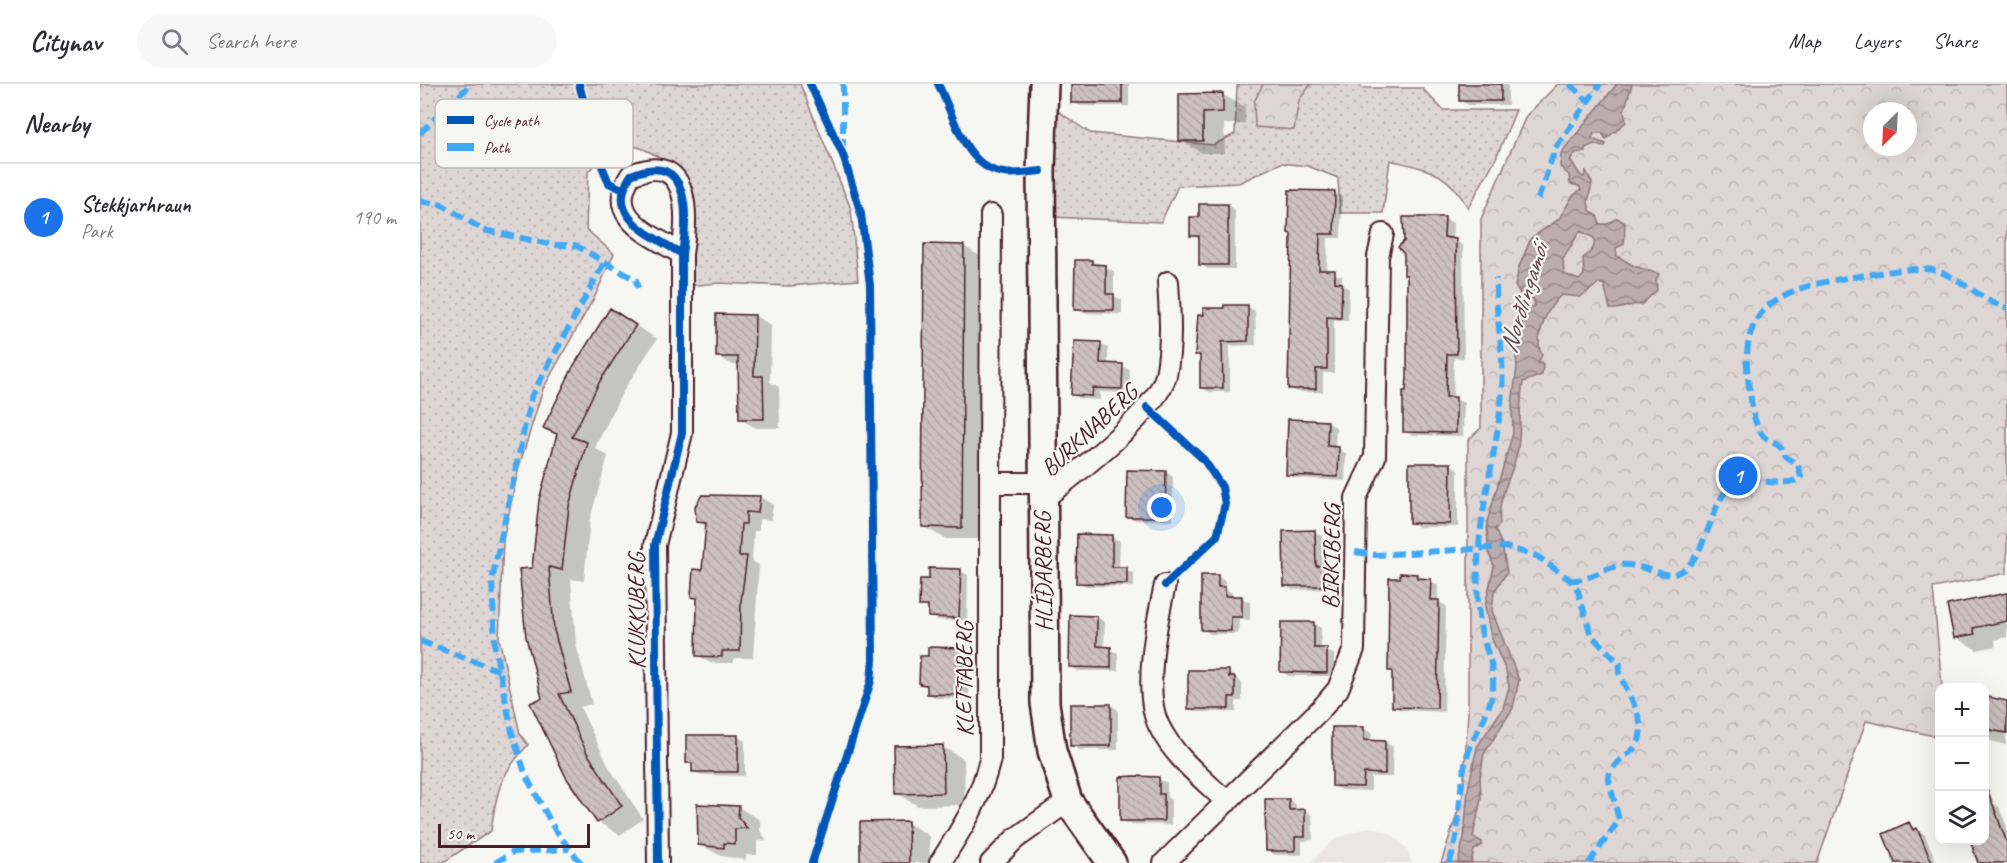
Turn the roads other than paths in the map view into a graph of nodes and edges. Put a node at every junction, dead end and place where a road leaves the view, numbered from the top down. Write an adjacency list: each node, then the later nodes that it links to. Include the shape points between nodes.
1 (1044, 84): 7 (street, HLÍÐARBERG)
2 (991, 215): 6 (street, KLETTABERG)
3 (1383, 234): 10 (street, BIRKIBERG, via 1378,257 1375,457 1356,498 1354,649 1338,689)
4 (682, 254): 11 (street, KLUKKUBERG, via 682,433 655,545)
5 (1168, 282): 7 (street, BURKNABERG, via 1168,354 1166,377 1159,391 1094,457)
6 (990, 483): 7 (street); 12 (street, KLETTABERG, via 990,759 973,812)
7 (1042, 491): 9 (street, HLÍÐARBERG, via 1045,703 1052,751)
8 (1166, 585): 10 (street, via 1158,616 1153,683 1156,716 1178,755)
9 (1068, 801): 13 (street, via 1015,839); 14 (street, HLÍÐARBERG)
10 (1227, 802): 15 (street, BIRKIBERG)
11 (658, 863)
12 (940, 863)
13 (991, 863)
14 (1112, 863)
15 (1164, 863)

